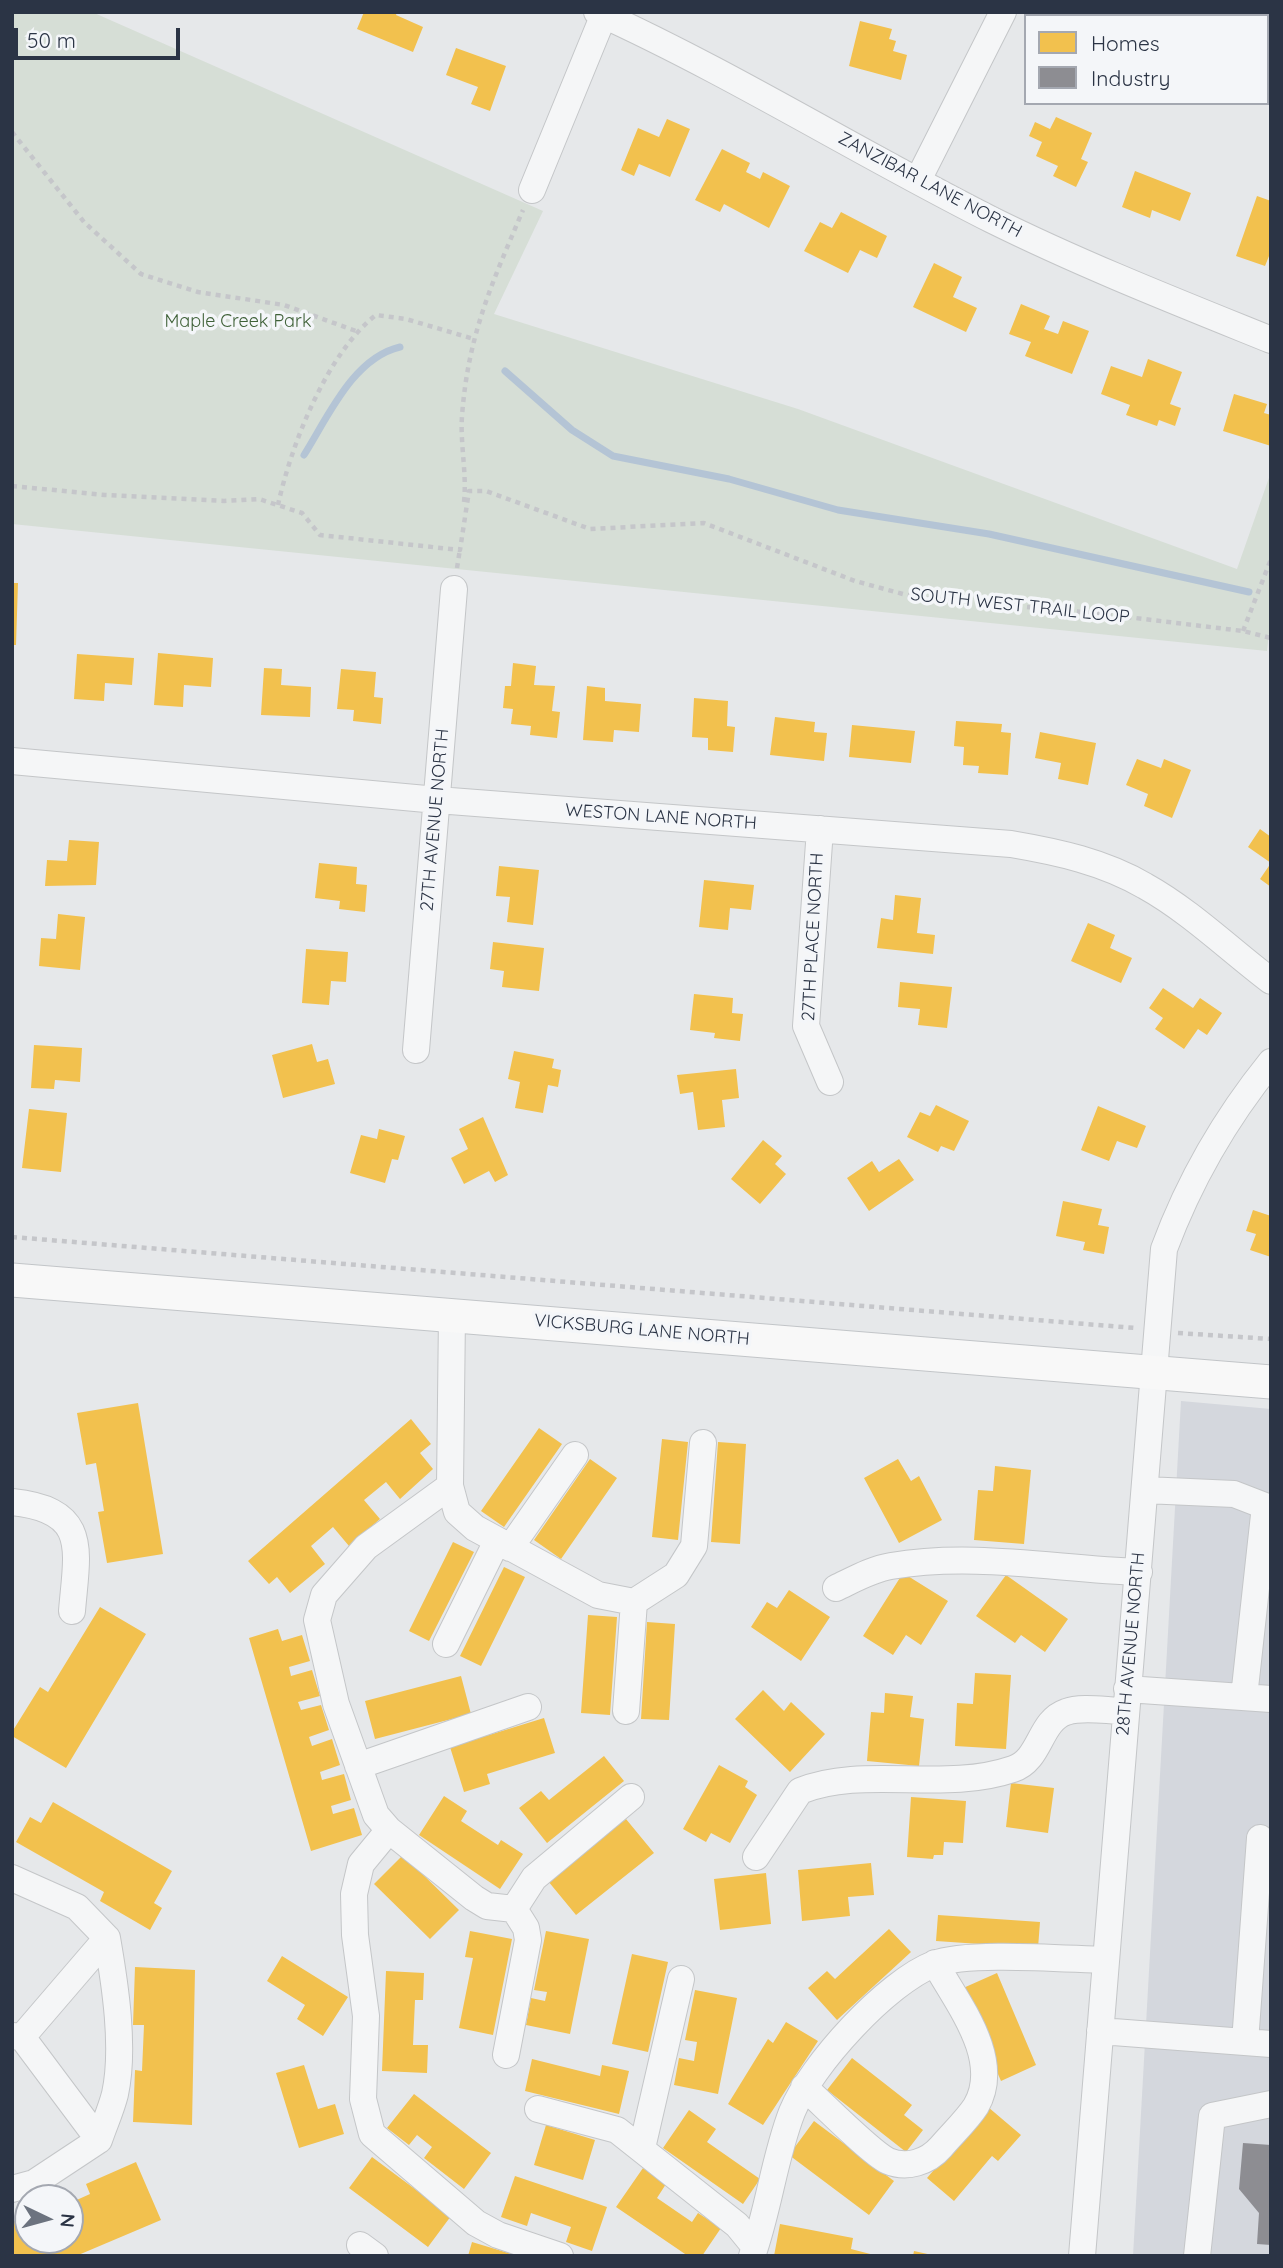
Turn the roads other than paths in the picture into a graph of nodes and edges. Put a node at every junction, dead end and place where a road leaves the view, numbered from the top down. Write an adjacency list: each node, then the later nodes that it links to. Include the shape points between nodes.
1 (1003, 12): 3 (street)
2 (602, 13): 3 (street, ZANZIBAR LANE NORTH); 4 (street)
3 (918, 180): 5 (street, ZANZIBAR LANE NORTH, via 1073,258)
4 (532, 190)
5 (1271, 340)
6 (454, 589): 8 (street, 27TH AVENUE NORTH)
7 (12, 761): 8 (street, WESTON LANE NORTH)
8 (438, 800): 9 (street, WESTON LANE NORTH); 11 (street, 27TH AVENUE NORTH)
9 (820, 830): 10 (street, WESTON LANE NORTH, via 1011,844 1103,866 1146,886); 13 (street, 27TH PLACE NORTH, via 806,1026)
10 (1271, 981)
11 (416, 1050)
12 (1271, 1062): 16 (street, 28TH AVENUE NORTH, via 1211,1143 1184,1195 1164,1249)
13 (830, 1082)
14 (12, 1280): 15 (main road, VICKSBURG LANE NORTH)
15 (452, 1314): 16 (main road, VICKSBURG LANE NORTH); 20 (street)
16 (1154, 1373): 17 (main road, VICKSBURG LANE NORTH); 22 (street, 28TH AVENUE NORTH)
17 (1271, 1382)
18 (703, 1443): 28 (street, via 694,1546 676,1574)
19 (575, 1455): 25 (street)
20 (450, 1486): 25 (street, via 457,1512); 36 (street, via 366,1547 324,1595 317,1620)
21 (1271, 1489): 23 (street)
22 (1145, 1490): 23 (street); 26 (street, 28TH AVENUE NORTH)
23 (1234, 1494): 31 (street, via 1265,1506)
24 (12, 1502): 29 (street, via 35,1504 64,1518 77,1542)
25 (504, 1544): 28 (street, via 598,1595); 30 (street)
26 (1139, 1572): 27 (street, via 962,1561 890,1566); 33 (street, 28TH AVENUE NORTH)
27 (836, 1588)
28 (634, 1602): 35 (street)
29 (72, 1611)
30 (446, 1644)
31 (1244, 1697): 32 (street); 33 (street)
32 (1271, 1699)
33 (1126, 1700): 40 (street, via 1067,1711 1054,1718 1027,1760 1014,1769 930,1782 837,1780 800,1791); 44 (street, 28TH AVENUE NORTH)
34 (528, 1707): 36 (street)
35 (626, 1712)
36 (358, 1766): 38 (street, via 376,1815)
37 (631, 1797): 42 (street, via 534,1878)
38 (389, 1830): 42 (street, via 474,1898 487,1906); 58 (street, via 361,1864 354,1894 366,2015 363,2099 372,2134 476,2223)
39 (1260, 1838): 49 (street)
40 (756, 1857)
41 (12, 1878): 43 (street, via 77,1907)
42 (514, 1909): 50 (street, via 528,1940)
43 (107, 1938): 48 (street); 54 (street, via 117,1992 116,2079)
44 (1105, 1960): 45 (street, via 963,1959); 47 (street, 28TH AVENUE NORTH)
45 (935, 1964): 51 (street, via 879,2003); 51 (street, via 978,2042 984,2063 976,2106 938,2151 904,2166 886,2160)
46 (681, 1979): 55 (street)
47 (1100, 2031): 49 (street); 59 (street, 28TH AVENUE NORTH)
48 (17, 2036): 54 (street)
49 (1258, 2043)
50 (506, 2055)
51 (804, 2087): 57 (street, via 779,2151)
52 (1271, 2104): 60 (street, via 1212,2116)
53 (538, 2109): 55 (street, via 617,2130)
54 (99, 2140): 56 (street, via 34,2183)
55 (642, 2148): 57 (street, via 737,2225)
56 (12, 2189)
57 (753, 2252)
58 (560, 2256)
59 (1082, 2256)
60 (1197, 2256)

